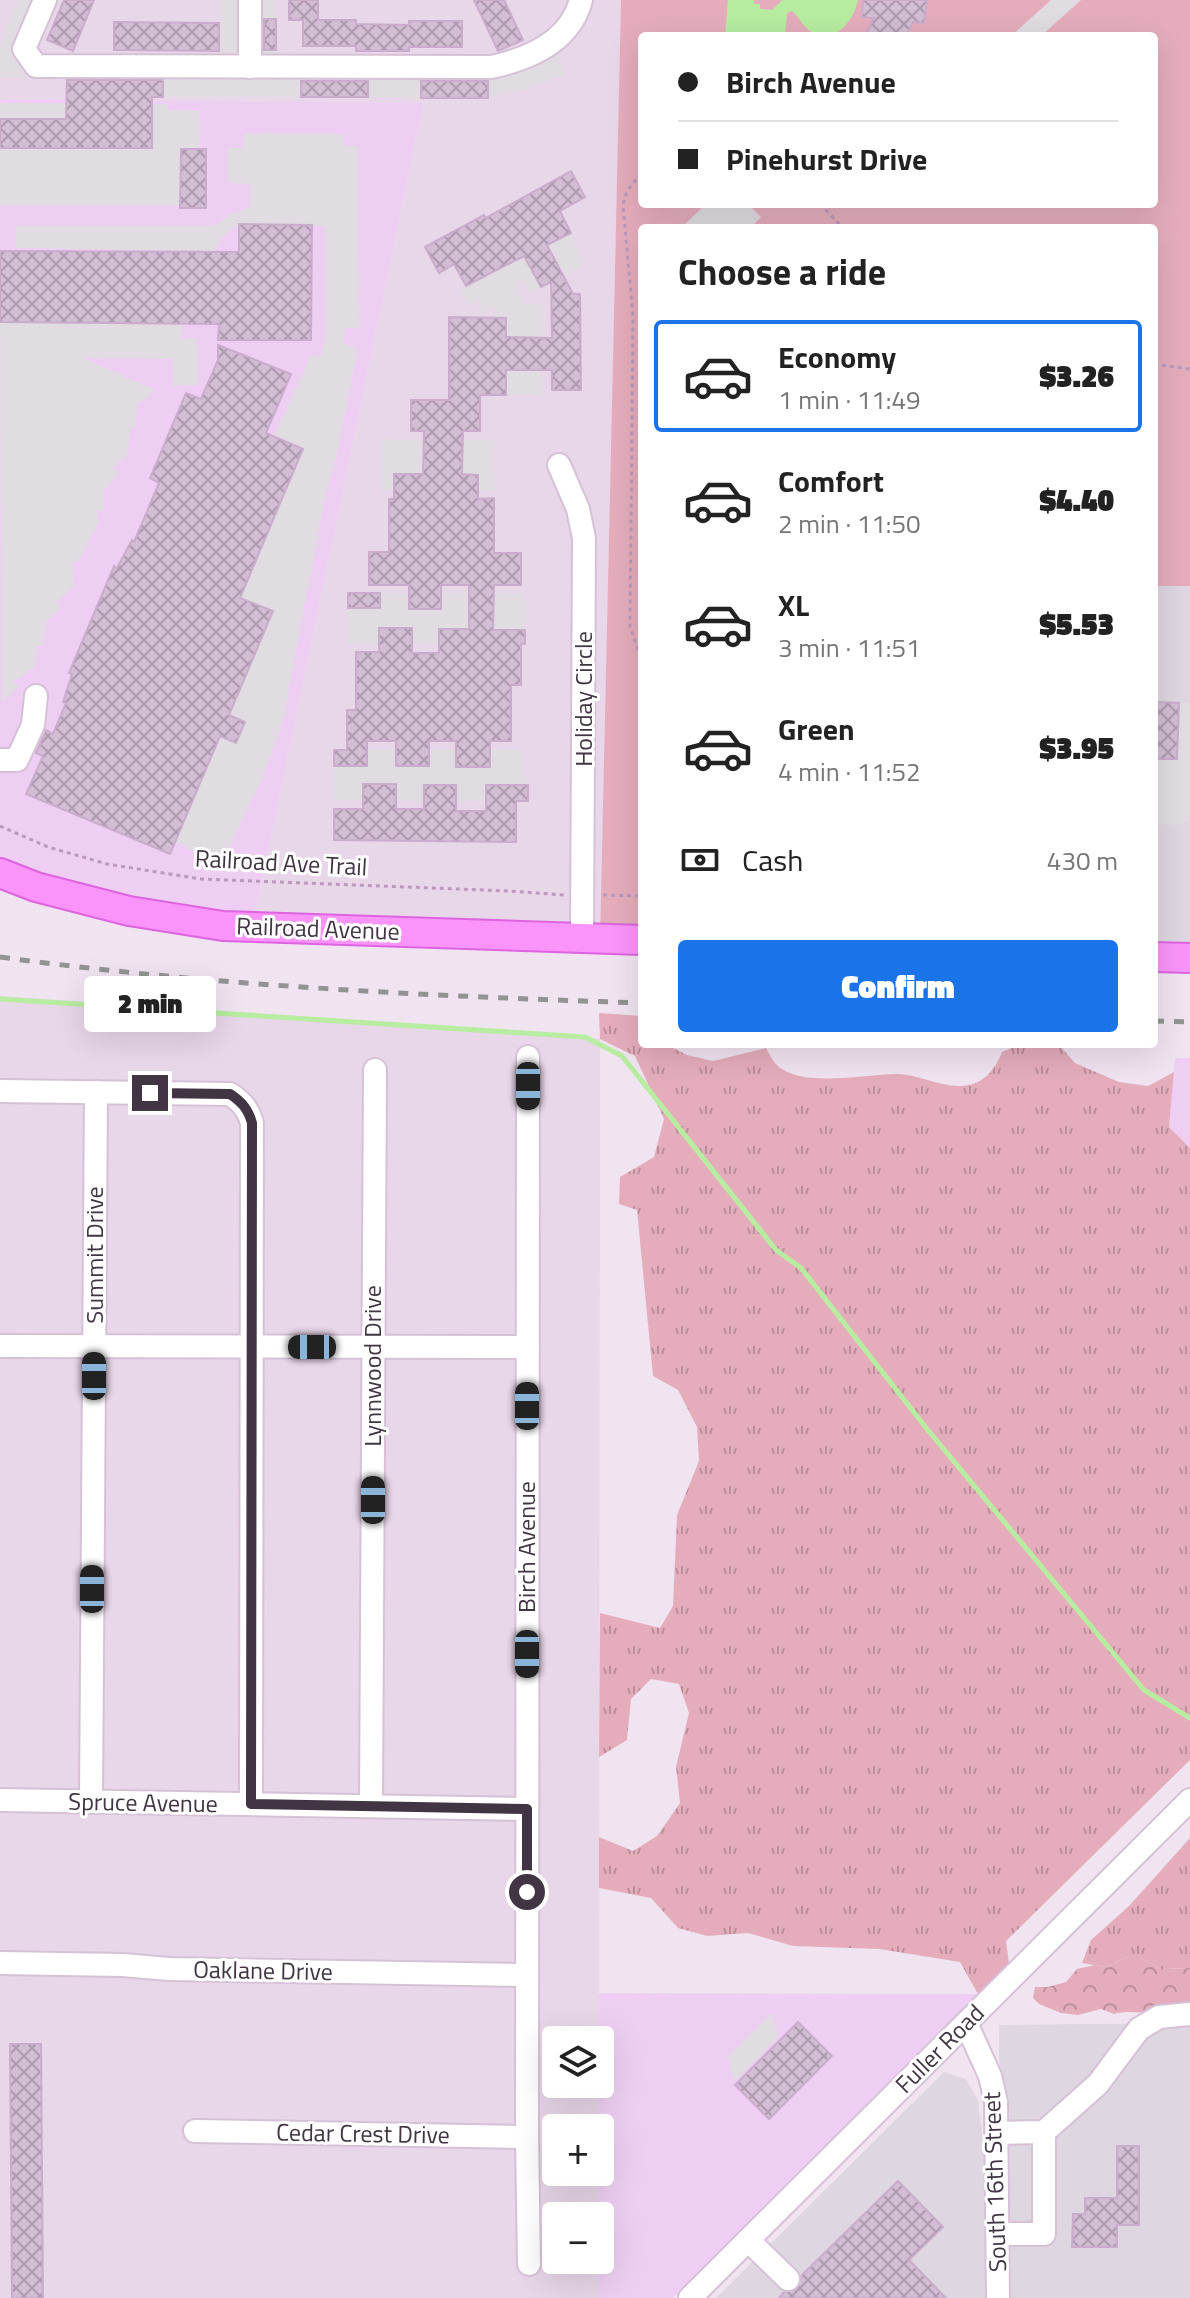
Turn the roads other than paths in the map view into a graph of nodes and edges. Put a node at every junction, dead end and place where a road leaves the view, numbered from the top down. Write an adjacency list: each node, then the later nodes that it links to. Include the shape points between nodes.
1 (45, 0): 4 (street, via 24,49 36,66)
2 (250, 0): 4 (street)
3 (581, 0): 4 (street, via 556,41 528,57 491,67)
4 (250, 67)
5 (559, 465): 9 (street, Holiday Circle, via 584,538)
6 (36, 696): 7 (street, via 33,725 17,760)
7 (0, 760)
8 (0, 873): 9 (main road, Railroad Avenue, via 129,911 223,926)
9 (582, 938): 10 (main road, Railroad Avenue)
10 (638, 940)
11 (1158, 957): 12 (main road)
12 (1190, 958)
13 (528, 1057): 21 (street, Birch Avenue)
14 (375, 1070): 20 (street, Lynnwood Drive)
15 (0, 1091): 16 (street)
16 (96, 1092): 18 (street, Summit Drive); 19 (street, via 230,1094 249,1113)
17 (0, 1346): 18 (street)
18 (94, 1346): 19 (street); 24 (street, Summit Drive)
19 (250, 1347): 20 (street); 25 (street)
20 (373, 1347): 21 (street); 26 (street, Lynnwood Drive)
21 (528, 1347): 27 (street, Birch Avenue)
22 (0, 1800): 24 (street, Spruce Avenue)
23 (1190, 1800): 31 (street, Fuller Road)
24 (91, 1802): 25 (street, Spruce Avenue)
25 (251, 1804): 26 (street, Spruce Avenue)
26 (371, 1806): 27 (street, Spruce Avenue)
27 (527, 1809): 29 (street, Birch Avenue)
28 (0, 1963): 29 (street, Oaklane Drive)
29 (527, 1975): 35 (street, Birch Avenue)
30 (1190, 2014): 33 (street, via 1159,2017 1139,2029 1098,2084)
31 (966, 2023): 34 (street, South 16th Street, via 990,2076); 37 (street, Fuller Road)
32 (195, 2131): 35 (street, Cedar Crest Drive)
33 (1044, 2132): 34 (street); 36 (street, via 1044,2234)
34 (997, 2133): 36 (street, South 16th Street)
35 (527, 2135): 38 (street, Birch Avenue)
36 (998, 2234): 41 (street, South 16th Street)
37 (748, 2240): 39 (street); 40 (street, Fuller Road)
38 (529, 2264)
39 (788, 2279)
40 (690, 2298)
41 (998, 2298)

